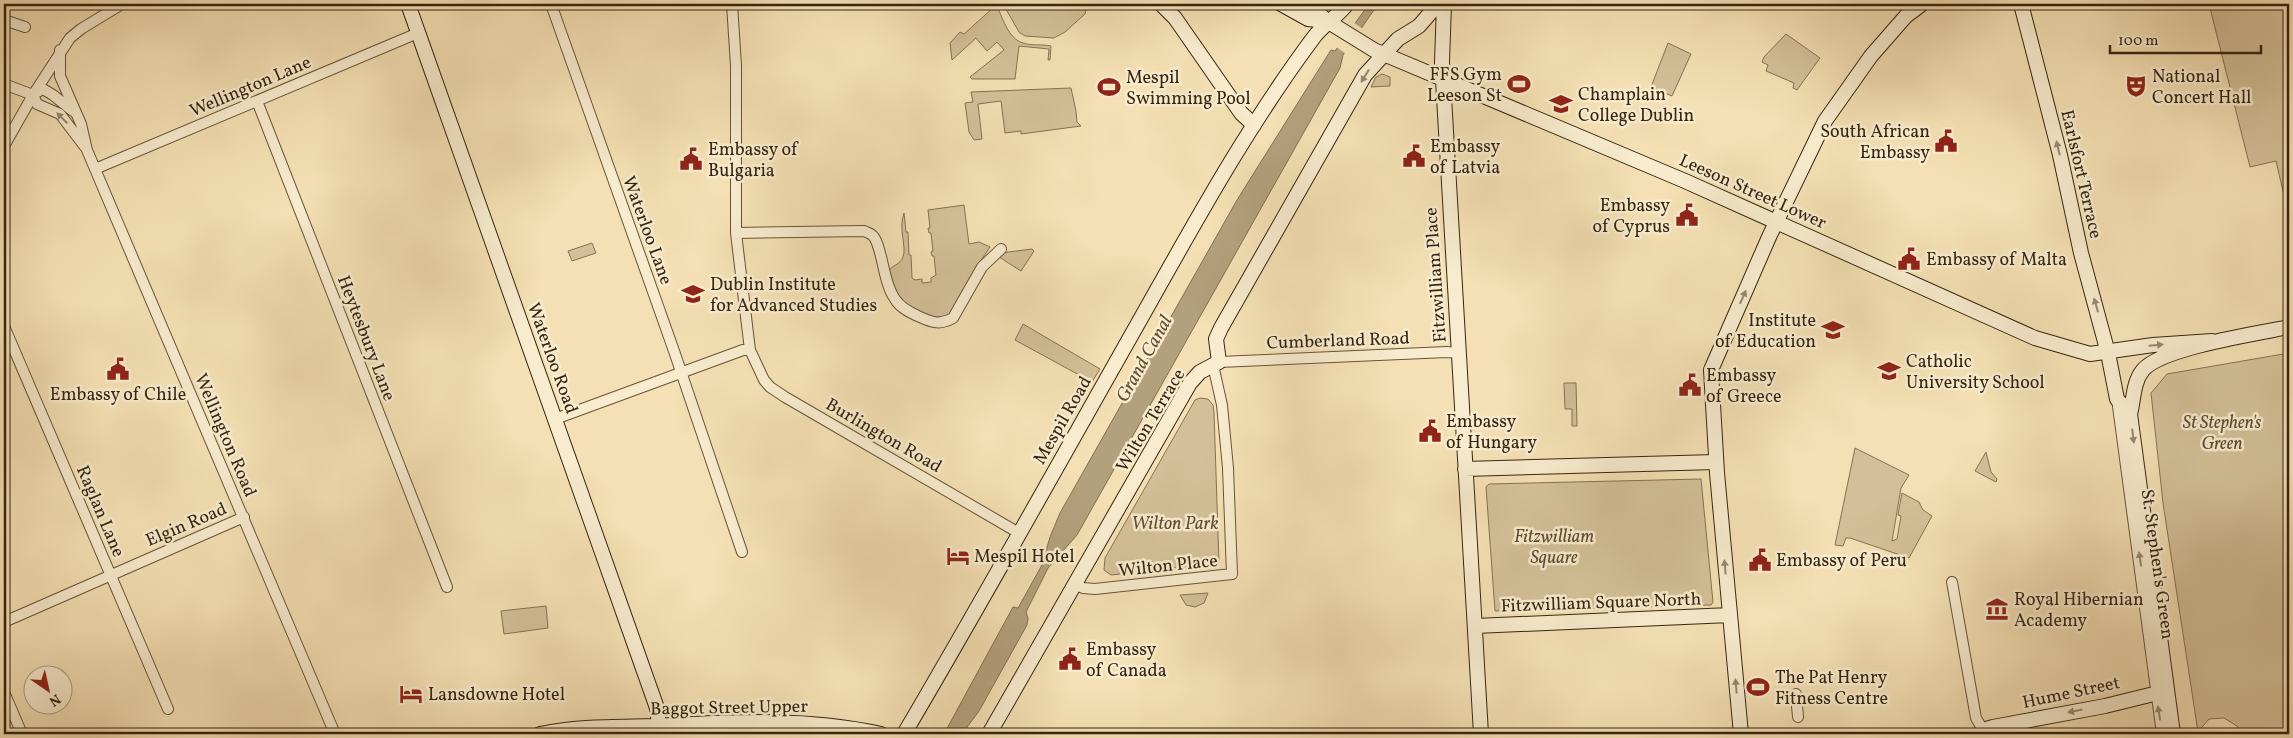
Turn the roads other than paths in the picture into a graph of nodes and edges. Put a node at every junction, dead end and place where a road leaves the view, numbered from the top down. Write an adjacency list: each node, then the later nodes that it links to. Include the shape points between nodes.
1 (122, 4): 22 (street, via 81,29)
2 (408, 4): 20 (main road, Waterloo Road)
3 (551, 4): 42 (street, Waterloo Lane)
4 (732, 4): 33 (street, Burlington Road, via 736,66)
5 (1160, 4): 14 (main road)
6 (1170, 4): 14 (main road)
7 (1281, 4): 17 (main road, via 1308,19)
8 (1309, 4): 17 (main road)
9 (1347, 4): 17 (main road, Mespil Road)
10 (1438, 4): 18 (main road)
11 (1444, 4): 16 (main road, Fitzwilliam Place)
12 (1922, 4): 32 (main road, via 1906,16 1871,56 1826,121)
13 (2021, 4): 40 (main road, Earlsfort Terrace, one-way to 13)
14 (1175, 18): 28 (main road, via 1241,113)
15 (4, 20): 19 (street)
16 (1444, 23): 18 (main road); 23 (main road, Fitzwilliam Place)
17 (1333, 25): 21 (main road, Leeson Street Lower); 28 (main road, Mespil Road, via 1314,36)
18 (1419, 26): 21 (main road)
19 (25, 27)
20 (418, 33): 26 (street, Wellington Lane); 45 (main road, Waterloo Road)
21 (1374, 49): 23 (main road, Leeson Street Lower); 41 (main road, one-way to 41, via 1365,75 1221,328 1216,340)
22 (60, 50): 25 (street); 27 (street, Wellington Road, via 60,76)
23 (1443, 78): 32 (main road, Leeson Street Lower); 39 (main road, Fitzwilliam Place)
24 (4, 84): 25 (street)
25 (33, 95): 27 (street, via 43,90 67,105); 29 (street); 30 (street, Wellington Road, one-way to 25, via 60,114 37,104)
26 (257, 101): 31 (street, Wellington Lane); 54 (street, Heytesbury Lane)
27 (78, 117): 30 (street, Wellington Road)
28 (1254, 125): 49 (main road, Mespil Road)
29 (4, 146)
30 (87, 150): 31 (street, Wellington Road)
31 (95, 169): 48 (street, Wellington Road)
32 (1777, 222): 40 (main road, Leeson Street Lower, via 2036,338 2084,353); 46 (main road, one-way to 32, via 1711,370)
33 (736, 233): 34 (street, via 871,233 876,239 881,264 898,304 934,324 952,318 990,258); 38 (street, Burlington Road)
34 (1001, 249)
35 (4, 326): 51 (street, Raglan Lane)
36 (2289, 327): 37 (main road, St. Stephen's Green)
37 (2212, 342): 40 (main road, St. Stephen's Green, one-way to 37, via 2153,344); 44 (main road, St. Stephen's Green, via 2150,363 2136,381)
38 (750, 350): 42 (street); 49 (street, Burlington Road, via 758,372 770,387)
39 (1459, 353): 41 (street, Cumberland Road); 47 (main road, Fitzwilliam Place)
40 (2108, 353): 43 (main road, St. Stephen's Green)
41 (1216, 363): 53 (main road, Wilton Terrace, via 1200,372 1190,383); 53 (street, Wilton Place, via 1224,424 1232,574 1096,589)
42 (681, 373): 45 (street); 50 (street, Waterloo Lane)
43 (2117, 399): 44 (main road, St. Stephen's Green); 60 (street, St. Stephen's Green, one-way to 43)
44 (2130, 414): 60 (main road, St. Stephen's Green, one-way to 60)
45 (555, 419): 63 (main road, Waterloo Road, via 657,708)
46 (1716, 462): 47 (main road); 55 (main road, one-way to 46)
47 (1465, 469): 57 (main road, Fitzwilliam Place)
48 (244, 518): 51 (street, Elgin Road); 67 (street, Wellington Road)
49 (1018, 533): 70 (main road, Mespil Road)
50 (742, 552)
51 (111, 574): 56 (street, Elgin Road); 61 (street, Raglan Lane)
52 (1952, 582): 65 (street)
53 (1076, 585): 71 (main road, Wilton Terrace)
54 (447, 587)
55 (1730, 615): 57 (main road, Fitzwilliam Square North); 73 (main road, one-way to 55)
56 (4, 622)
57 (1475, 626): 72 (main road, Fitzwilliam Place)
58 (4, 692): 66 (street)
59 (1796, 694): 62 (street)
60 (2164, 694): 65 (main road, Hume Street, one-way to 65); 74 (street, St. Stephen's Green, one-way to 60); 75 (main road, St. Stephen's Green); 76 (main road, St. Stephen's Green, via 2180,720)
61 (168, 709)
62 (1798, 718)
63 (659, 726): 64 (main road, Baggot Street Upper); 69 (main road, Baggot Street Upper, via 800,722)
64 (576, 732): 68 (main road, Baggot Street Upper)
65 (1981, 732)
66 (22, 734)
67 (335, 734)
68 (540, 734)
69 (881, 734)
70 (904, 734)
71 (989, 734)
72 (1481, 734)
73 (1741, 734)
74 (2162, 734)
75 (2173, 734)
76 (2182, 734)

